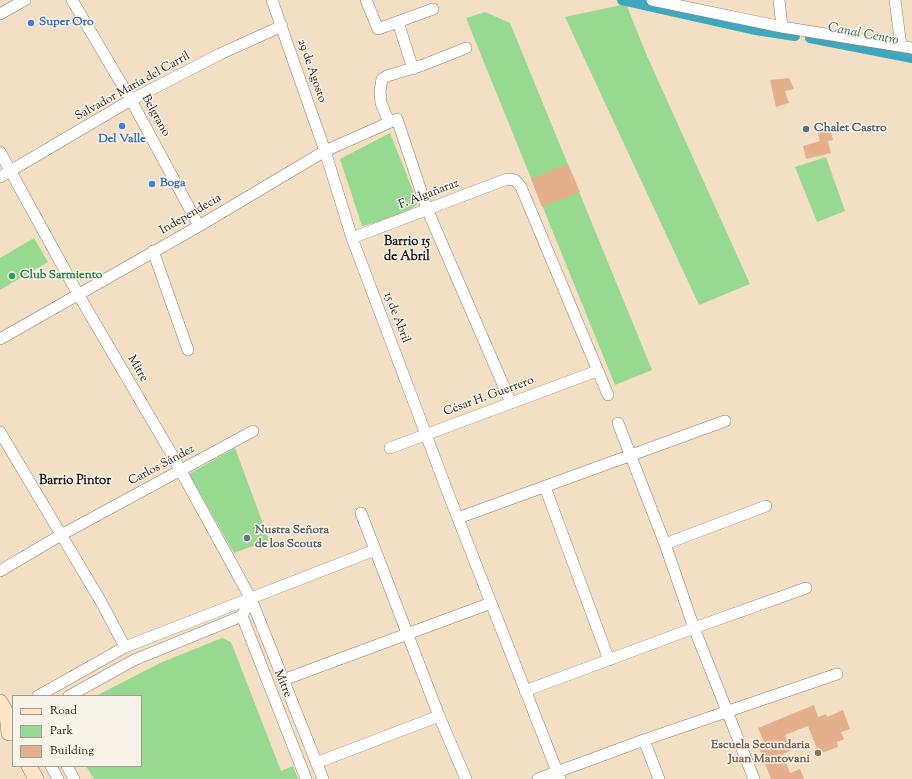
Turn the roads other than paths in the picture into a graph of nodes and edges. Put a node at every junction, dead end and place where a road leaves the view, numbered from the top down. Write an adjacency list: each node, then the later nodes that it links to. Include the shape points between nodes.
1 (25, 0): 10 (street)
2 (72, 0): 17 (street, Belgrano)
3 (272, 0): 12 (street, 29 de Agosto)
4 (366, 0): 11 (street, via 378,29)
5 (652, 0): 8 (street)
6 (779, 0): 13 (street)
7 (895, 0): 14 (street)
8 (682, 3): 13 (street)
9 (433, 9): 11 (street)
10 (0, 14)
11 (398, 22): 16 (street)
12 (282, 26): 17 (street, Salvador María del Carril, via 220,54); 19 (street, 29 de Agosto)
13 (782, 27): 14 (street)
14 (907, 47)
15 (466, 48): 16 (street)
16 (413, 69): 18 (street, via 382,79 381,103)
17 (131, 100): 21 (street, Salvador María del Carril); 24 (street, Belgrano)
18 (393, 120): 19 (street, Independecia); 23 (street)
19 (324, 151): 24 (street, Independecia); 25 (street, 15 de Abril)
20 (0, 152): 21 (street, Mitre)
21 (11, 171): 22 (street, Salvador María del Carril); 27 (street, Mitre)
22 (0, 177)
23 (427, 209): 25 (street, F. Algañaraz); 30 (street, F. Algañaraz, via 507,179 515,180 521,187); 32 (street)
24 (199, 226): 26 (street, Independecia)
25 (352, 238): 37 (street, 15 de Abril)
26 (154, 251): 27 (street, Independecia); 29 (street)
27 (78, 294): 28 (street, Independecia); 40 (street, Mitre)
28 (0, 339)
29 (188, 350)
30 (597, 371): 31 (street); 32 (street, César H. Guerrero)
31 (608, 395)
32 (511, 403): 37 (street, César H. Guerrero)
33 (725, 421): 39 (street)
34 (618, 423): 39 (street)
35 (253, 431): 40 (street, Carlos Sández)
36 (0, 432): 45 (street)
37 (426, 434): 38 (street, César H. Guerrero); 44 (street, 15 de Abril)
38 (390, 448)
39 (630, 456): 41 (street); 46 (street)
40 (181, 470): 45 (street, Carlos Sández); 50 (street, Mitre)
41 (545, 487): 44 (street); 56 (street)
42 (766, 506): 46 (street)
43 (361, 513): 47 (street)
44 (458, 518): 51 (street, 15 de Abril)
45 (61, 535): 48 (street, Carlos Sández); 55 (street)
46 (665, 544): 53 (street)
47 (375, 550): 50 (street); 54 (street)
48 (0, 571)
49 (806, 588): 53 (street)
50 (251, 599): 52 (street); 55 (street); 58 (street, Mitre)
51 (491, 603): 54 (street); 59 (street, 15 de Abril)
52 (242, 616): 61 (street, via 134,660); 73 (street, Mitre)
53 (694, 628): 56 (street); 62 (street)
54 (408, 634): 58 (street); 63 (street)
55 (125, 647): 60 (street)
56 (609, 660): 59 (street)
57 (837, 674): 62 (street)
58 (283, 680): 65 (street, Mitre)
59 (525, 691): 69 (street, 15 de Abril)
60 (40, 695)
61 (71, 695)
62 (727, 712): 64 (street); 78 (street)
63 (440, 716): 65 (street); 75 (street)
64 (644, 740): 69 (street); 77 (street)
65 (316, 763): 74 (street, Mitre)
66 (30, 767): 70 (main road)
67 (52, 767): 71 (street)
68 (68, 767): 72 (street)
69 (558, 776): 76 (street)
70 (36, 779)
71 (58, 779)
72 (74, 779)
73 (306, 779)
74 (323, 779)
75 (466, 779)
76 (538, 779)
77 (659, 779)
78 (754, 779)

